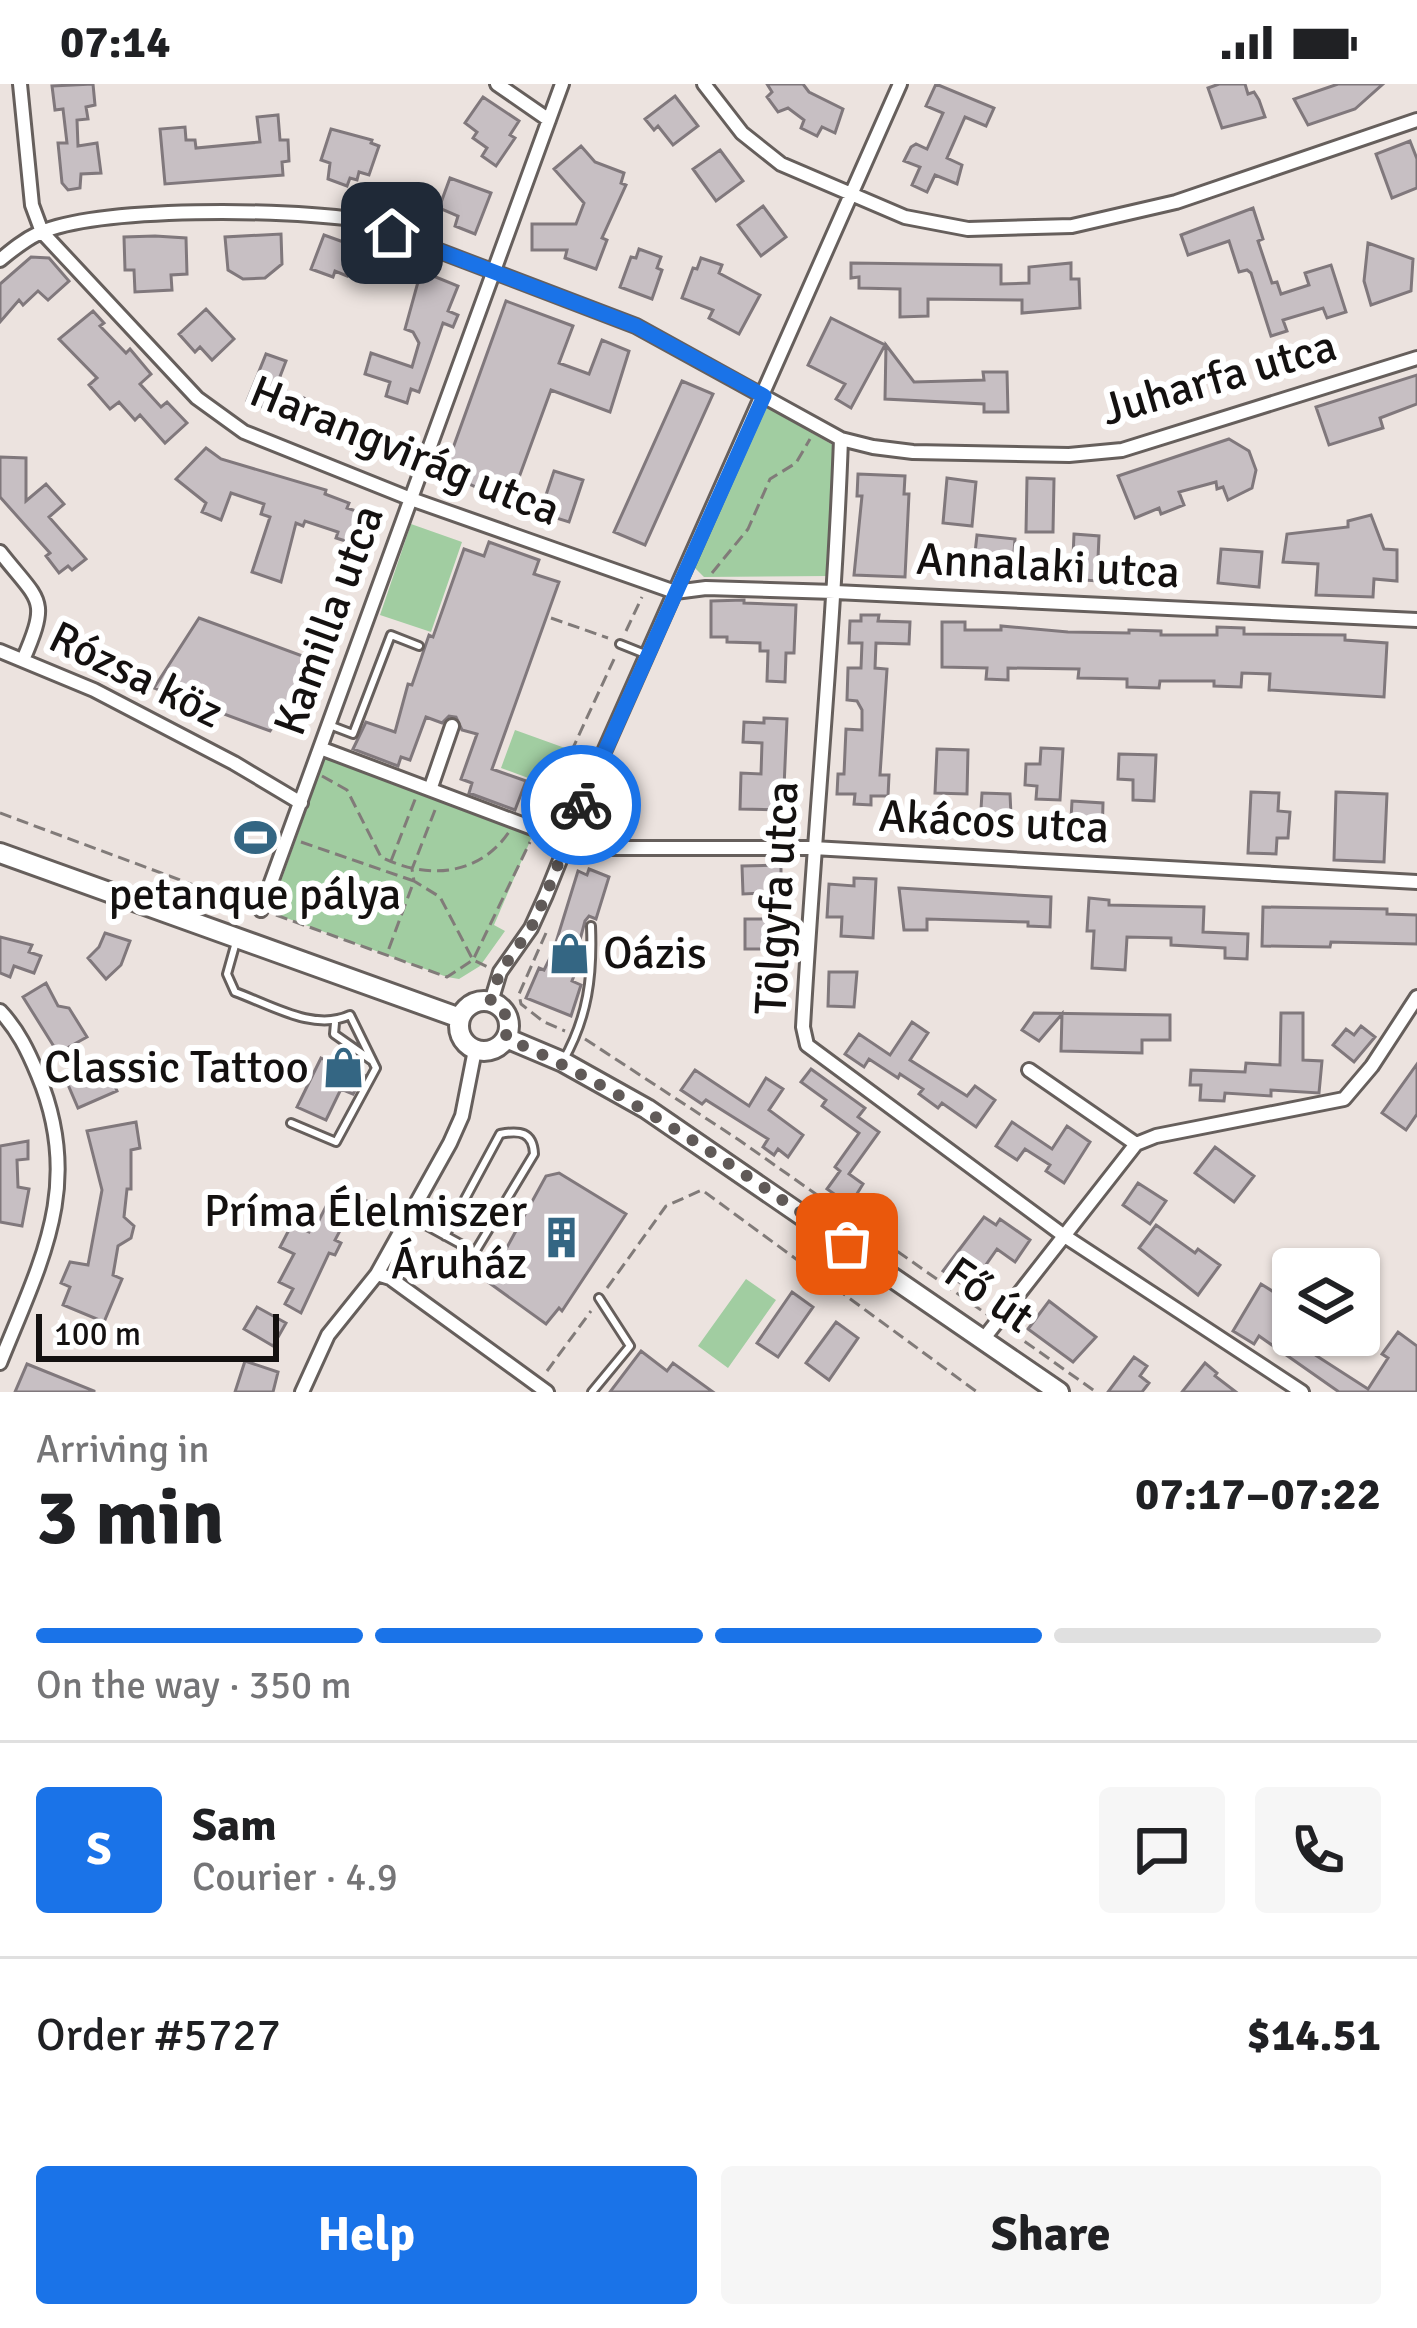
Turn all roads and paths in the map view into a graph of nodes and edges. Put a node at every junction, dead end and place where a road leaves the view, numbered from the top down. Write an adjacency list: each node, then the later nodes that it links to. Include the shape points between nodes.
1 (20, 84): 9 (street)
2 (497, 84): 6 (street)
3 (562, 84): 6 (street, Kamilla utca)
4 (704, 84): 8 (street, via 742,133 781,164)
5 (900, 84): 8 (street)
6 (549, 120): 11 (street, Kamilla utca)
7 (1417, 120): 8 (street, via 1176,202 1072,226 968,229 905,217)
8 (851, 194): 13 (street)
9 (42, 232): 10 (street); 11 (street, Juharfa utca, via 95,220 312,213 358,220); 16 (street, Harangvirág utca, via 197,398 244,432)
10 (0, 260)
11 (494, 272): 13 (street, Juharfa utca, via 636,326); 16 (street, Kamilla utca)
12 (1417, 358): 15 (street, Juharfa utca, via 1122,450 913,452)
13 (764, 396): 14 (street, Juharfa utca); 20 (street)
14 (816, 426): 15 (street, Juharfa utca); 19 (path, via 796,463 770,479 748,529)
15 (841, 440): 21 (street, Tölgyfa utca)
16 (411, 499): 18 (street, Harangvirág utca); 29 (street, Kamilla utca)
17 (0, 552): 28 (street, via 40,611)
18 (648, 584): 20 (street, Harangvirág utca); 24 (path)
19 (706, 588): 20 (street, Annalaki utca); 21 (street, Annalaki utca)
20 (675, 592): 27 (street)
21 (835, 592): 23 (street, Annalaki utca); 40 (street, Tölgyfa utca)
22 (551, 618): 24 (path)
23 (1417, 620)
24 (620, 644): 27 (lane); 37 (path)
25 (419, 646): 29 (lane, via 391,635 352,734)
26 (0, 651): 28 (street, Rózsa köz)
27 (646, 655): 39 (street)
28 (23, 660): 34 (street, Rózsa köz)
29 (328, 724): 31 (street, Kamilla utca)
30 (452, 727): 33 (street)
31 (320, 748): 32 (street, Kamilla utca); 33 (street, Akácos utca)
32 (312, 770): 34 (street, Kamilla utca); 42 (path, via 347,790 364,830)
33 (431, 788): 36 (street, Akácos utca); 42 (path); 43 (path)
34 (301, 803): 38 (street, Kamilla utca)
35 (0, 812): 46 (path)
36 (514, 820): 37 (street, Akácos utca); 43 (path, via 491,855 470,866)
37 (536, 827): 39 (street, Akácos utca); 52 (path)
38 (288, 838): 44 (path); 46 (street, Kamilla utca)
39 (567, 841): 40 (street, Akácos utca); 48 (street)
40 (813, 848): 45 (street, Akácos utca); 68 (street, Tölgyfa utca, via 807,1045)
41 (0, 853): 50 (main road)
42 (391, 862): 43 (path)
43 (412, 869): 44 (path)
44 (414, 881): 51 (path); 52 (path, via 440,896)
45 (1417, 882)
46 (261, 910): 51 (path)
47 (591, 926): 59 (lane)
48 (531, 928): 49 (lane); 55 (street)
49 (546, 933)
50 (238, 938): 57 (main road); 58 (lane, via 227,974 236,992)
51 (387, 954): 52 (path, via 447,977)
52 (473, 960)
53 (524, 982): 59 (path, via 521,1004)
54 (1417, 997): 66 (street, via 1344,1100)
55 (490, 1002): 57 (main road, via 469,1006); 60 (main road, via 507,1016)
56 (0, 1011): 73 (street, via 46,1094 60,1169 48,1248)
57 (460, 1018): 61 (main road, via 463,1040)
58 (335, 1023): 62 (lane, via 334,1034); 62 (lane, via 350,1016)
59 (578, 1035): 63 (lane); 72 (path, via 740,1140)
60 (506, 1038): 61 (main road, via 490,1051); 63 (main road, Fő út)
61 (475, 1050): 67 (street, via 462,1116)
62 (372, 1061): 65 (lane, via 376,1068 336,1142)
63 (563, 1062): 72 (main road, Fő út)
64 (1029, 1070): 66 (street)
65 (291, 1123)
66 (1136, 1144): 68 (street)
67 (408, 1215): 69 (lane); 70 (street)
68 (1063, 1235): 72 (street); 80 (street, Tölgyfa utca)
69 (445, 1236): 69 (lane, via 475,1252 534,1154 526,1133 500,1134)
70 (377, 1274): 74 (street); 75 (street, via 328,1335)
71 (599, 1298): 74 (path); 76 (lane, via 630,1346); 77 (path, via 666,1206 702,1190)
72 (991, 1329): 78 (main road, Fő út); 79 (path)
73 (0, 1363)
74 (543, 1388)
75 (302, 1392)
76 (592, 1392)
77 (976, 1392)
78 (1059, 1392)
79 (1096, 1392)
80 (1302, 1392)

